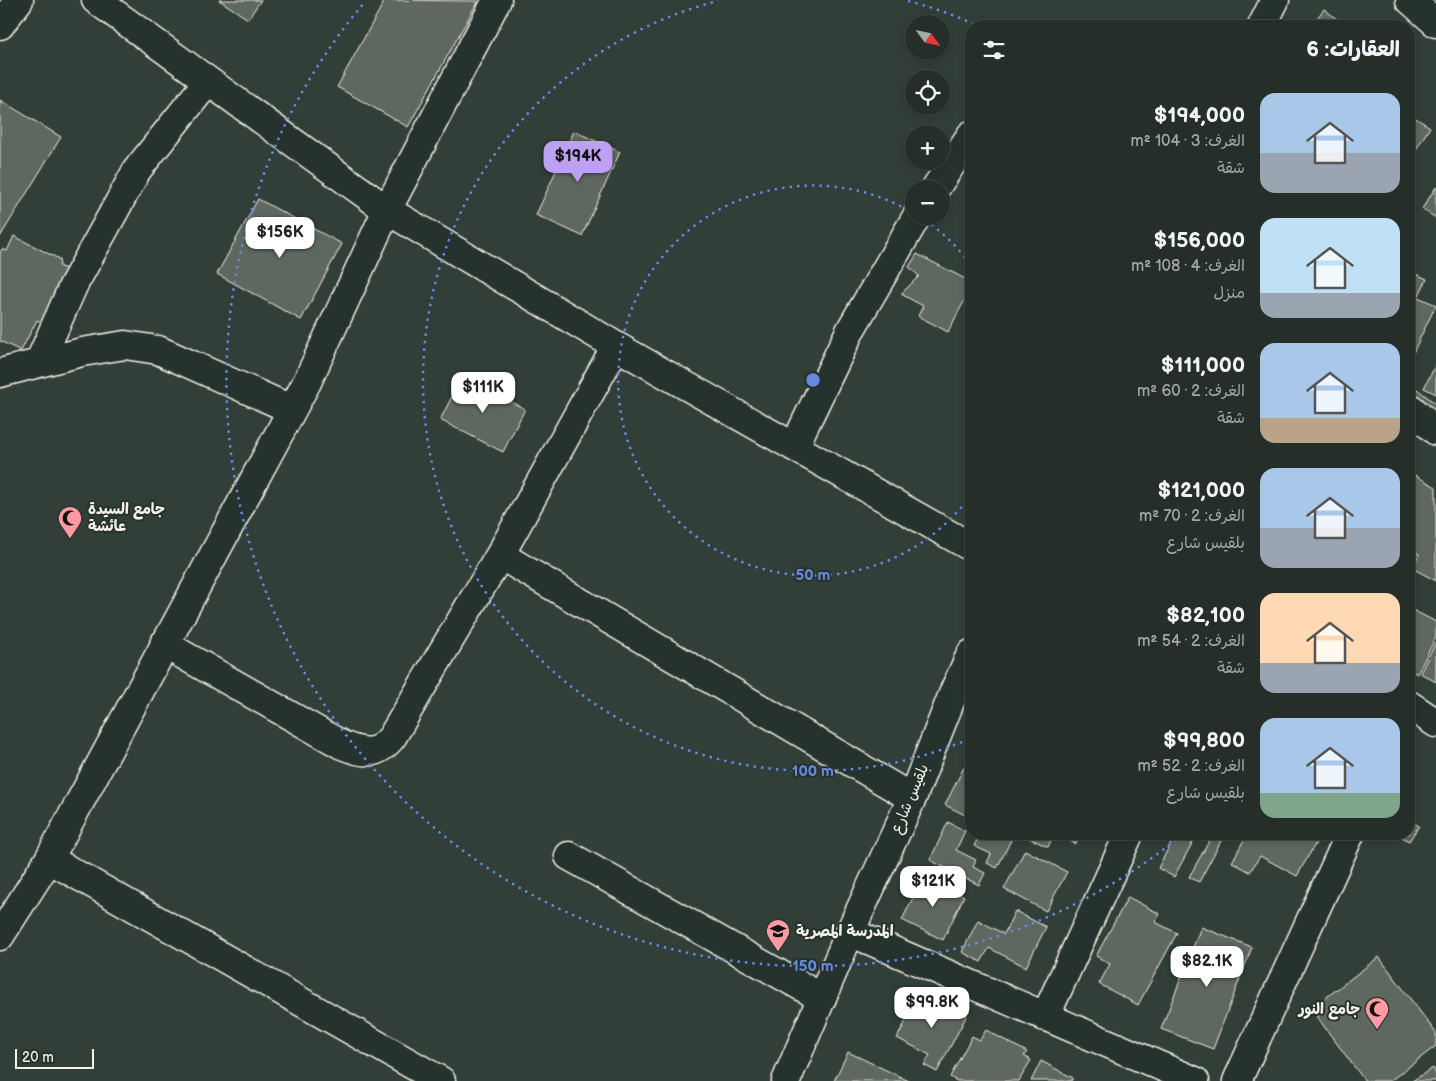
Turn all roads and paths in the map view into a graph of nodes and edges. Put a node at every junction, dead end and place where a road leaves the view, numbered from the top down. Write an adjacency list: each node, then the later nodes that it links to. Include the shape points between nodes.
1 (19, 0): 8 (street)
2 (96, 0): 9 (street)
3 (498, 0): 12 (street)
4 (1275, 0): 6 (street)
5 (1410, 0): 7 (street)
6 (1265, 20)
7 (1435, 20)
8 (0, 25)
9 (208, 81): 12 (street); 15 (street, via 137,170 73,286)
10 (965, 144): 11 (street)
11 (941, 180)
12 (387, 210): 14 (street); 17 (street)
13 (912, 225): 20 (street, via 851,328)
14 (616, 346): 20 (street); 22 (street)
15 (39, 363): 16 (street); 17 (street, via 125,345 158,350)
16 (0, 373)
17 (291, 409): 23 (street)
18 (1415, 412): 19 (street)
19 (1436, 431)
20 (794, 447): 21 (street)
21 (965, 544)
22 (500, 555): 23 (street, via 392,737 384,747 371,752 342,745); 27 (street)
23 (164, 644): 31 (street)
24 (965, 667): 27 (street, بلقيس شارع)
25 (1415, 709): 26 (street)
26 (1436, 723)
27 (912, 798): 32 (street, بلقيس شارع)
28 (1126, 840): 35 (street)
29 (1347, 840): 39 (street)
30 (569, 856): 34 (street)
31 (49, 859): 33 (street); 36 (street)
32 (850, 932): 34 (street, بلقيس شارع); 35 (street)
33 (0, 936)
34 (822, 998): 37 (street, بلقيس شارع)
35 (1045, 1018): 38 (street)
36 (441, 1081)
37 (786, 1081)
38 (1195, 1081)
39 (1237, 1081)

